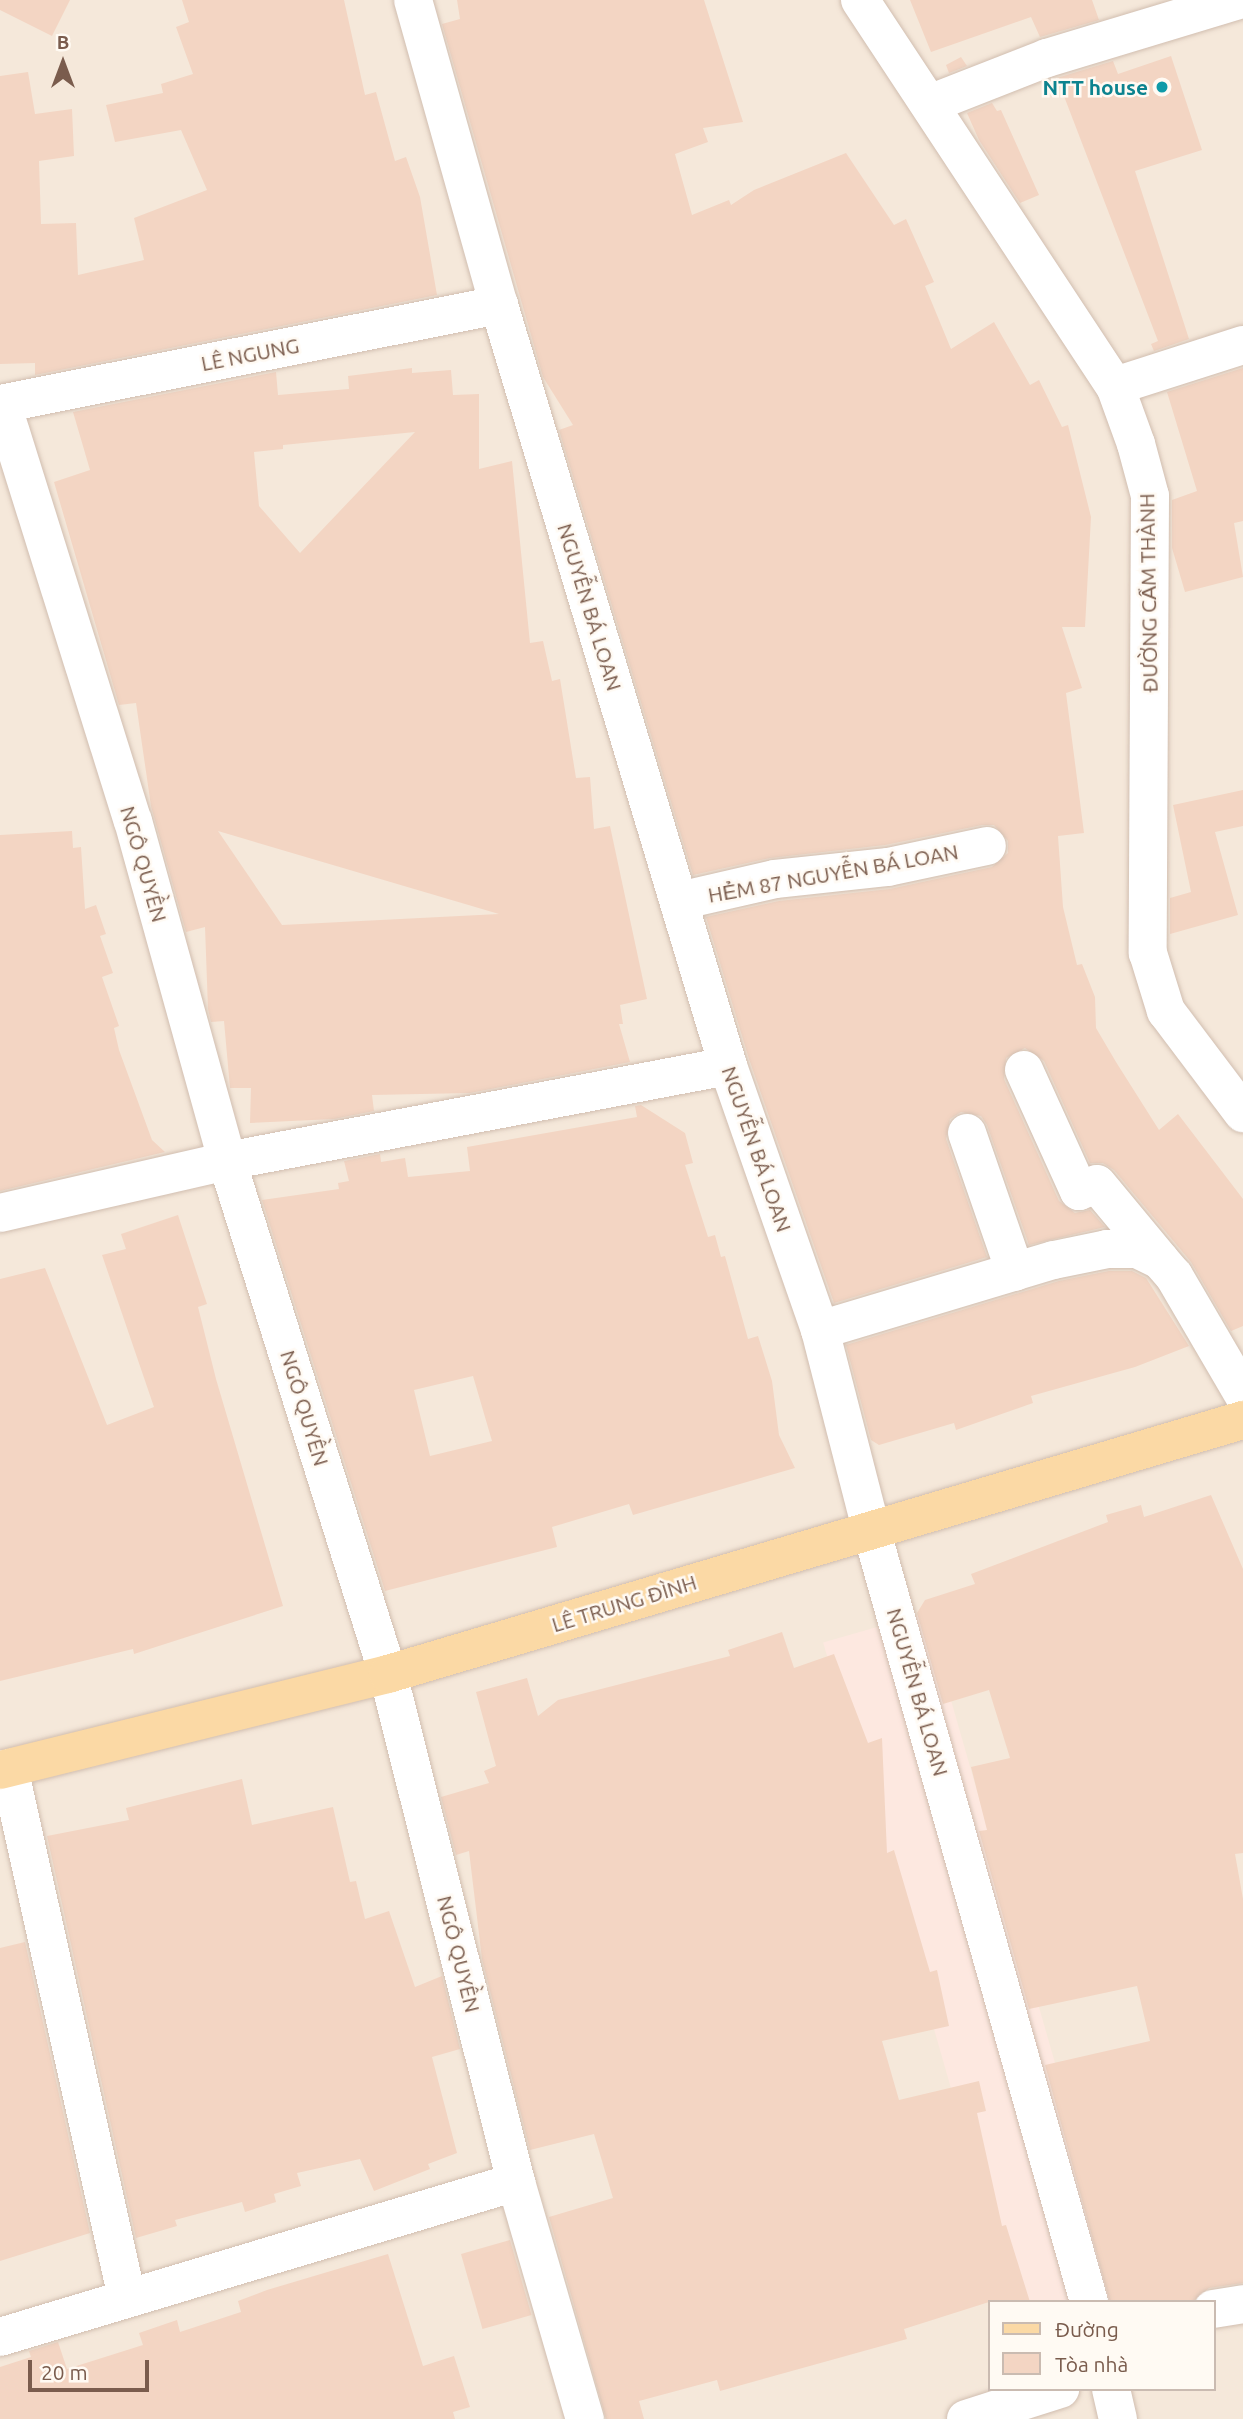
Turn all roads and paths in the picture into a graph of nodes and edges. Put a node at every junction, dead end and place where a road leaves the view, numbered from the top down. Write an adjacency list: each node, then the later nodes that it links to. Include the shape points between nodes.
1 (413, 0): 5 (street, NGUYỄN BÁ LOAN)
2 (860, 0): 4 (street, ĐƯỜNG CẨM THÀNH)
3 (1239, 0): 4 (street, via 1046,58)
4 (932, 103): 7 (street, ĐƯỜNG CẨM THÀNH)
5 (499, 305): 8 (street, LÊ NGUNG); 10 (street, NGUYỄN BÁ LOAN)
6 (1243, 345): 7 (street)
7 (1115, 386): 13 (street, ĐƯỜNG CẨM THÀNH, via 1150,496 1148,953 1166,1011)
8 (1, 404): 15 (street, NGÔ QUYỀN, via 133,821)
9 (987, 846): 10 (street, HẺM 87 NGUYỄN BÁ LOAN, via 876,869 775,879)
10 (678, 901): 11 (street, NGUYỄN BÁ LOAN)
11 (729, 1066): 15 (street); 19 (street, NGUYỄN BÁ LOAN)
12 (1024, 1070): 17 (street, via 1079,1191 1097,1184)
13 (1243, 1112)
14 (967, 1133): 18 (street)
15 (227, 1161): 16 (street); 23 (street, NGÔ QUYỀN)
16 (0, 1213)
17 (1148, 1255): 18 (street, via 1085,1253); 20 (street, via 1199,1316)
18 (1015, 1272): 19 (street)
19 (820, 1330): 22 (street, NGUYỄN BÁ LOAN)
20 (1243, 1394)
21 (1243, 1420): 22 (main road, LÊ TRUNG ĐÌNH)
22 (871, 1529): 23 (main road, LÊ TRUNG ĐÌNH); 27 (street, NGUYỄN BÁ LOAN)
23 (388, 1674): 24 (main road, LÊ TRUNG ĐÌNH); 25 (street, NGÔ QUYỀN)
24 (4, 1769): 26 (street)
25 (516, 2182): 26 (street); 33 (street, NGÔ QUYỀN)
26 (128, 2298): 30 (street)
27 (1087, 2300)
28 (1243, 2304): 29 (street)
29 (1215, 2309)
30 (0, 2337)
31 (1054, 2391): 34 (street)
32 (1111, 2391): 35 (street)
33 (584, 2419)
34 (966, 2419)
35 (1118, 2419)

